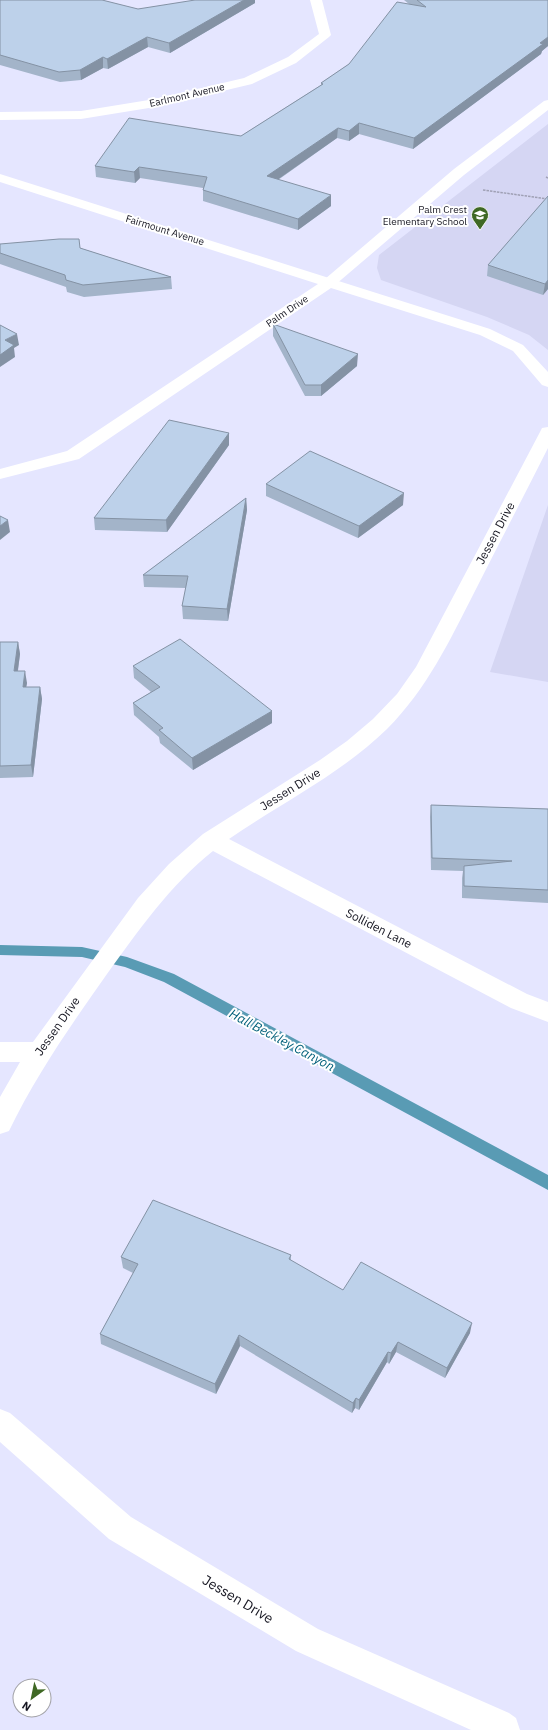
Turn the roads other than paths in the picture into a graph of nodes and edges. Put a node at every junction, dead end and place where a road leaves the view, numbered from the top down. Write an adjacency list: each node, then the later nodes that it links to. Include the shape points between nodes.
1 (316, 0): 3 (street, Earlmont Avenue, via 325,35 292,60 248,81 81,115)
2 (548, 104): 5 (street, Palm Drive, via 459,172)
3 (0, 116)
4 (0, 178): 5 (street, Fairmount Avenue)
5 (330, 282): 6 (street, via 485,332 518,348); 8 (street, Palm Drive, via 73,455)
6 (548, 382)
7 (548, 432): 9 (street, Jessen Drive, via 412,690 370,734 342,756)
8 (0, 474)
9 (211, 840): 10 (street, Solliden Lane, via 519,1001); 12 (street, Jessen Drive, via 175,871 146,903)
10 (548, 1012)
11 (0, 1052): 12 (street)
12 (38, 1052): 13 (street, Jessen Drive, via 11,1098)
13 (0, 1123)
14 (0, 1423): 15 (street, Jessen Drive, via 120,1528 307,1640)
15 (504, 1730)

